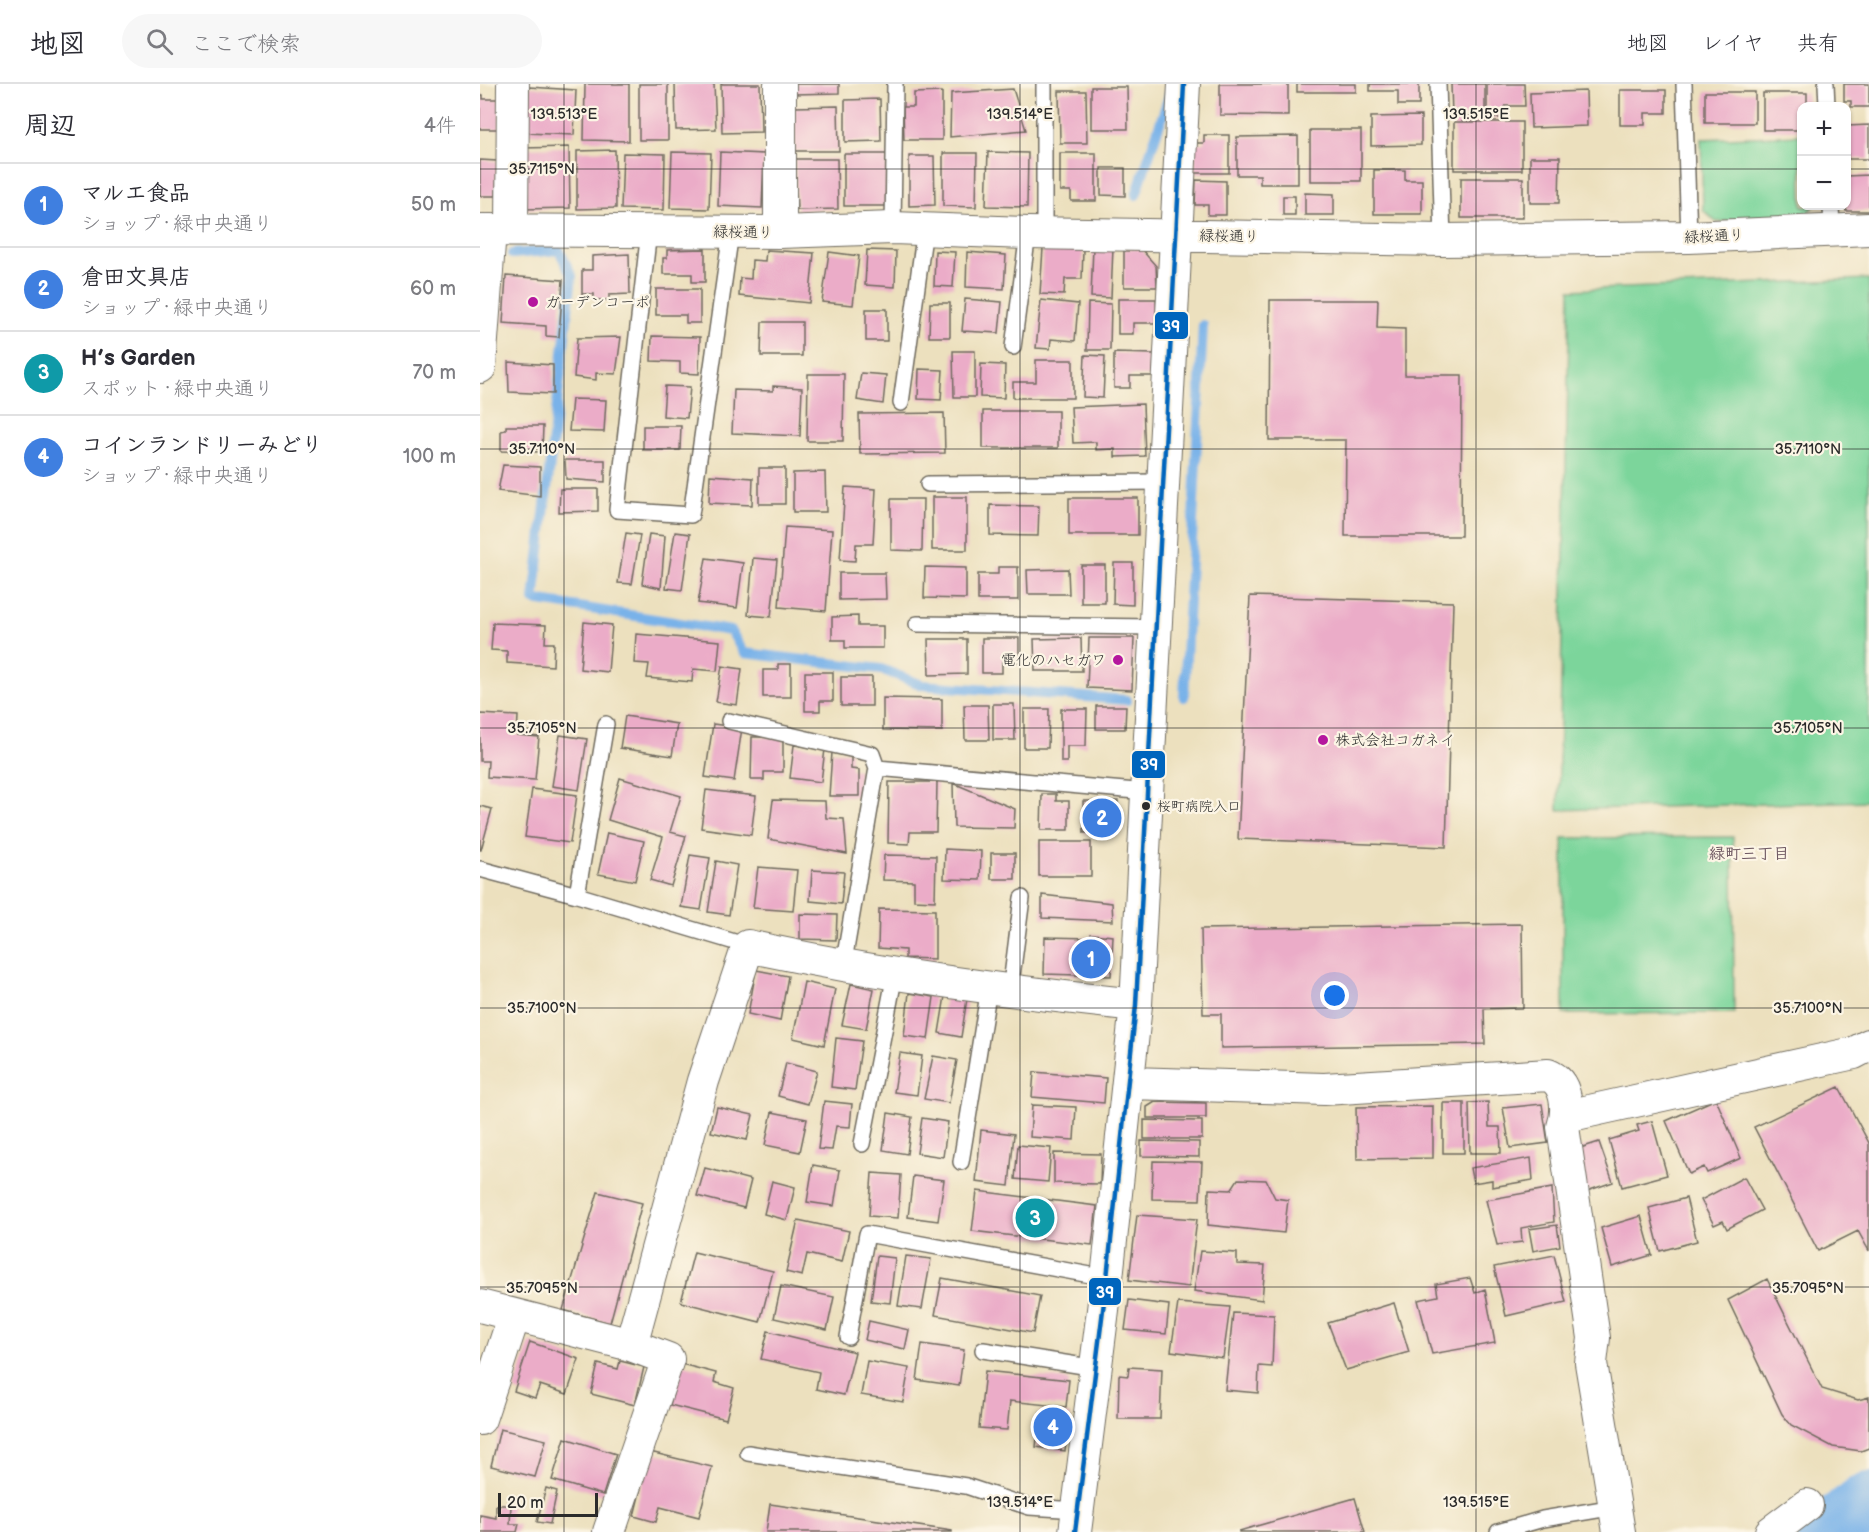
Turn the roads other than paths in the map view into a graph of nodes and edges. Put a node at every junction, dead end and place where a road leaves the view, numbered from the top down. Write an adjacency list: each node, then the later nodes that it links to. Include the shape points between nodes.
1 (513, 84): 14 (street)
2 (780, 84): 17 (street)
3 (895, 84): 11 (lane)
4 (1044, 84): 18 (lane)
5 (1184, 84): 19 (street)
6 (1438, 84): 21 (lane)
7 (1684, 84): 20 (lane)
8 (1826, 84): 9 (lane)
9 (1827, 102)
10 (1832, 218): 13 (street, 緑桜通り); 20 (street, 緑桜通り)
11 (892, 228): 12 (street, 緑桜通り); 17 (street, 緑桜通り)
12 (925, 229): 18 (street, 緑桜通り); 24 (lane)
13 (1869, 229)
14 (494, 231): 15 (street, 緑桜通り); 23 (street)
15 (649, 231): 16 (street, 緑桜通り); 16 (lane, via 617,510 692,514)
16 (731, 232): 17 (street, 緑桜通り)
17 (780, 232)
18 (1036, 233): 19 (street, 緑桜通り); 22 (lane)
19 (1175, 234): 21 (street, 緑桜通り); 25 (street)
20 (1689, 237): 21 (street, 緑桜通り)
21 (1443, 240)
22 (1013, 347)
23 (480, 367)
24 (901, 403)
25 (1162, 482): 26 (lane); 28 (street)
26 (928, 484)
27 (917, 624): 28 (lane)
28 (1155, 627): 32 (street)
29 (729, 722): 31 (lane, via 872,754)
30 (606, 724): 34 (lane)
31 (877, 768): 32 (lane); 37 (lane)
32 (1147, 792): 40 (street)
33 (480, 870): 34 (lane)
34 (577, 895): 36 (lane)
35 (1022, 898): 39 (lane)
36 (748, 946): 37 (street); 50 (street, via 703,1081)
37 (843, 967): 38 (street)
38 (895, 974): 39 (street); 44 (lane)
39 (1000, 990): 40 (street); 45 (lane)
40 (1136, 1005): 42 (street)
41 (1869, 1045): 43 (street, via 1854,1053)
42 (1130, 1083): 43 (street, via 1324,1089 1548,1075 1561,1084); 46 (street)
43 (1567, 1116): 56 (street, via 1563,1127 1594,1338 1591,1363)
44 (862, 1144)
45 (962, 1162)
46 (1107, 1278): 49 (lane, via 867,1234); 52 (street)
47 (480, 1306): 48 (street)
48 (514, 1316): 50 (street); 53 (street)
49 (848, 1336)
50 (631, 1346): 58 (street, via 668,1359)
51 (983, 1350): 52 (lane)
52 (1096, 1368): 57 (street)
53 (480, 1419)
54 (748, 1453): 57 (lane, via 966,1486)
55 (1807, 1505): 60 (street)
56 (1617, 1519): 59 (lane, via 1543,1519)
57 (1076, 1521)
58 (609, 1532)
59 (1498, 1532)
60 (1771, 1532)

